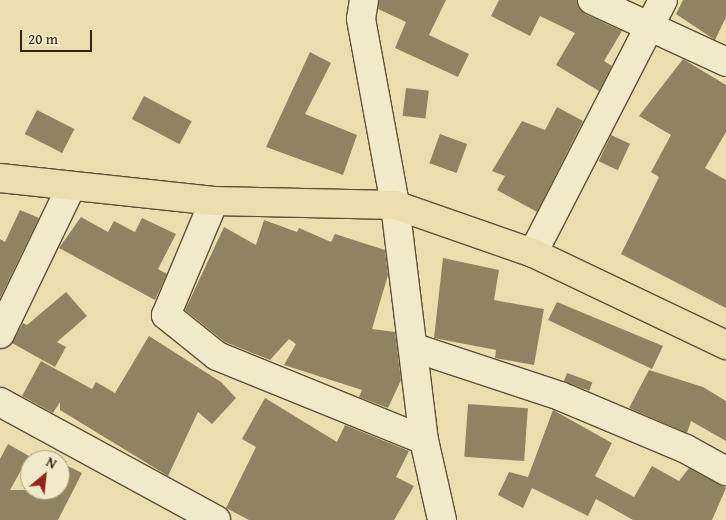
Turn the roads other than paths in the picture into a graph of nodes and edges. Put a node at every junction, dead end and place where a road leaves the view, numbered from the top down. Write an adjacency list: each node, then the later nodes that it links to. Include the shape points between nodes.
1 (364, 0): 9 (street, via 362,18)
2 (592, 0): 4 (street)
3 (663, 0): 4 (street)
4 (651, 26): 5 (street); 10 (street)
5 (726, 62)
6 (0, 178): 7 (main road)
7 (70, 188): 8 (main road); 11 (street)
8 (214, 200): 9 (main road); 15 (street, via 166,315 217,356)
9 (395, 205): 10 (main road); 13 (street)
10 (533, 253): 12 (main road)
11 (0, 334)
12 (726, 345)
13 (415, 348): 15 (street); 16 (street, via 560,396 686,449)
14 (0, 402): 17 (street)
15 (424, 440): 18 (street)
16 (726, 470)
17 (216, 520)
18 (442, 520)

